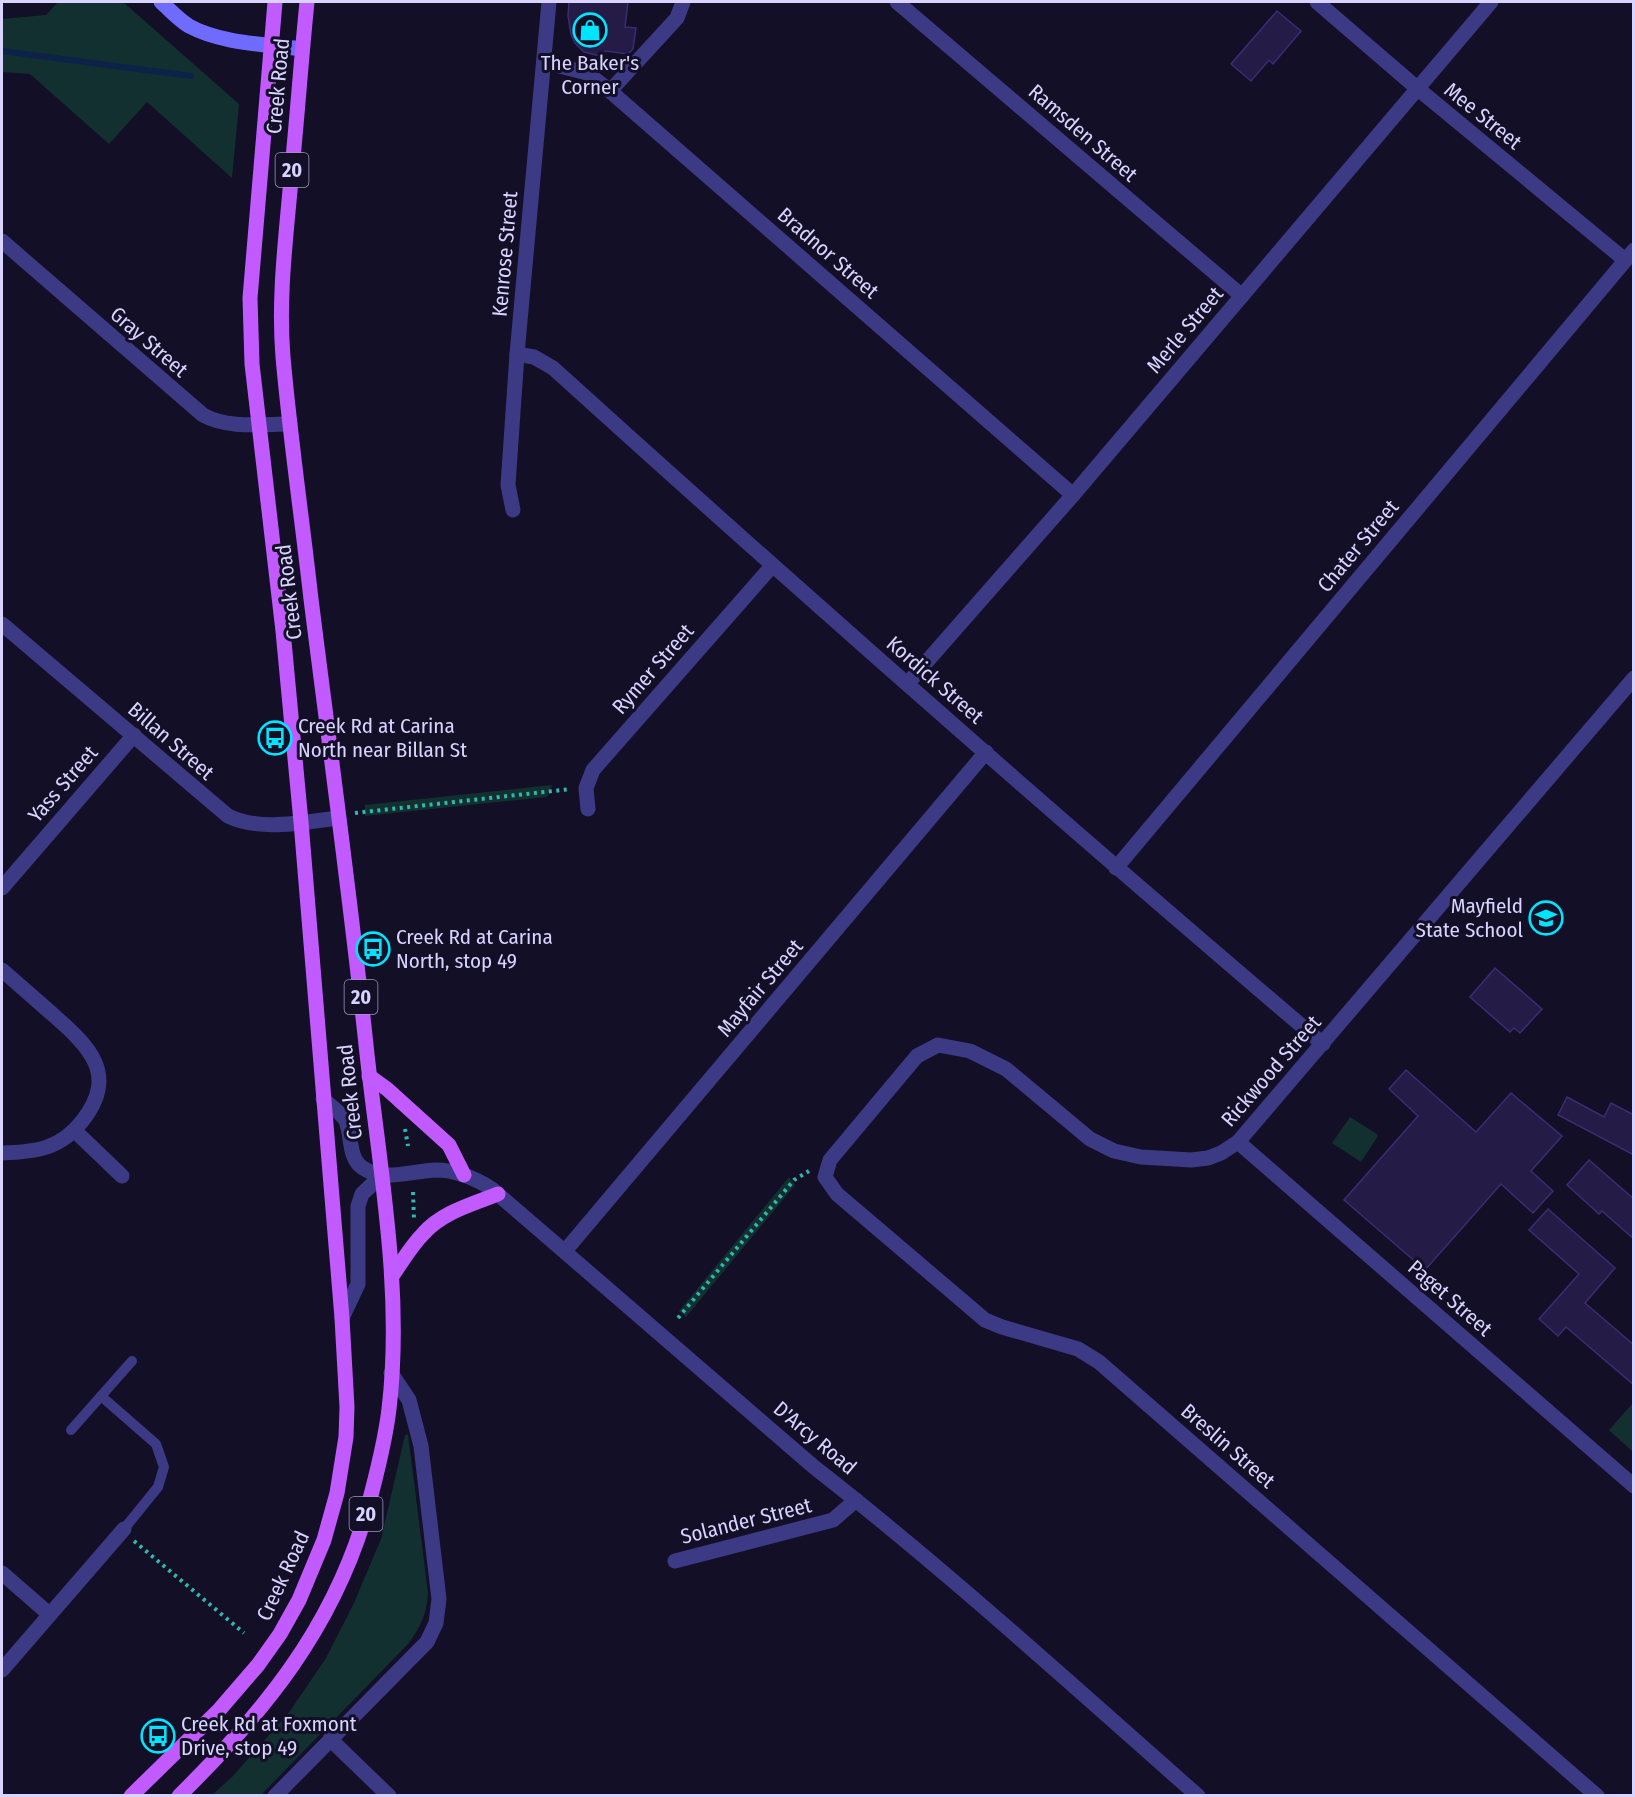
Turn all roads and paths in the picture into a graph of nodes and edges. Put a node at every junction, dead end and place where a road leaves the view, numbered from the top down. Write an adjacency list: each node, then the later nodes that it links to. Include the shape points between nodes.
1 (161, 2): 9 (street, via 188,25 205,32)
2 (276, 2): 9 (main road, Creek Road / 20)
3 (307, 2): 10 (main road, Creek Road / 20)
4 (549, 2): 11 (street, Kenrose Street)
5 (683, 2): 13 (street, via 677,18)
6 (897, 2): 16 (street, Ramsden Street)
7 (1317, 2): 12 (street, Mee Street)
8 (1491, 2): 12 (street, Merle Street)
9 (272, 45): 10 (street); 18 (main road, Creek Road / 20, via 250,298)
10 (302, 49): 19 (main road, Creek Road / 20, via 282,290)
11 (544, 62): 13 (street, Bradnor Street, via 587,73); 17 (street, Kenrose Street)
12 (1417, 88): 15 (street, Mee Street); 16 (street, Merle Street)
13 (610, 91): 20 (street, Bradnor Street)
14 (2, 241): 18 (street, Gray Street, via 203,416)
15 (1629, 255): 32 (street, Chater Street)
16 (1242, 296): 20 (street, Merle Street)
17 (518, 354): 21 (street, Kenrose Street, via 508,485); 22 (street, Kordick Street, via 534,357 553,368)
18 (259, 424): 19 (street, Gray Street); 31 (main road, Creek Road / 20)
19 (290, 424): 30 (main road, Creek Road / 20)
20 (1073, 495): 25 (street, Merle Street)
21 (513, 510)
22 (772, 566): 25 (street, Kordick Street); 28 (street, Rymer Street, via 593,770)
23 (2, 624): 26 (street, Billan Street)
24 (1634, 678): 35 (street, Rickwood Street)
25 (908, 683): 27 (street, Kordick Street)
26 (134, 735): 31 (street, Billan Street, via 228,816 258,824); 33 (street, Yass Street)
27 (986, 752): 32 (street, Kordick Street); 48 (street, Mayfair Street)
28 (586, 788): 29 (street); 30 (path, via 361,811)
29 (588, 809)
30 (339, 818): 31 (street, Billan Street); 36 (main road, Creek Road / 20)
31 (300, 822): 37 (main road, Creek Road / 20)
32 (1116, 868): 35 (street, Kordick Street)
33 (2, 888)
34 (2, 970): 38 (street, via 83,1042 95,1058 100,1084 92,1109)
35 (1323, 1044): 39 (street, Rickwood Street)
36 (369, 1076): 42 (main road, via 449,1145); 44 (main road, Creek Road / 20)
37 (323, 1099): 44 (street, Creek Road, via 346,1120 359,1165); 50 (main road, Creek Road / 20)
38 (75, 1131): 40 (street, via 50,1147); 43 (street)
39 (1238, 1142): 41 (street, Rickwood Street, via 1208,1158 1191,1160 1114,1151 1089,1138 1006,1070 970,1051 938,1045 918,1056); 56 (street, Paget Street)
40 (2, 1153)
41 (830, 1160): 51 (path, via 794,1179); 70 (street, Breslin Street, via 825,1177 837,1194 985,1320 1078,1349 1099,1362)
42 (464, 1175): 44 (street, D'Arcy Road, via 434,1170); 46 (street, D'Arcy Road)
43 (122, 1176)
44 (381, 1176): 49 (main road, Creek Road / 20); 50 (street, Creek Road, via 362,1194 358,1206 358,1284)
45 (412, 1192): 47 (path)
46 (498, 1194): 48 (street, D'Arcy Road); 49 (main road, via 436,1221)
47 (414, 1230)
48 (566, 1251): 57 (street, D'Arcy Road)
49 (392, 1276): 53 (main road, Creek Road / 20)
50 (342, 1318): 65 (main road, Creek Road / 20, via 345,1447 331,1518 308,1581 280,1634 243,1684)
51 (678, 1318)
52 (132, 1361): 54 (lane)
53 (391, 1373): 64 (street, via 409,1400 422,1446 439,1612 427,1642); 66 (main road, Creek Road / 20, via 388,1418 369,1503 353,1552 326,1612 276,1690)
54 (101, 1396): 55 (lane); 58 (lane, via 156,1444 164,1467 158,1487)
55 (71, 1431)
56 (1634, 1486)
57 (856, 1500): 59 (street, Solander Street, via 833,1520); 69 (street, D'Arcy Road)
58 (123, 1530): 61 (street); 62 (path)
59 (675, 1561)
60 (2, 1573): 61 (street)
61 (49, 1614): 63 (street)
62 (244, 1633)
63 (2, 1670)
64 (330, 1739): 67 (street); 68 (street)
65 (131, 1796)
66 (179, 1796)
67 (275, 1796)
68 (388, 1796)
69 (1198, 1796)
70 (1597, 1796)

